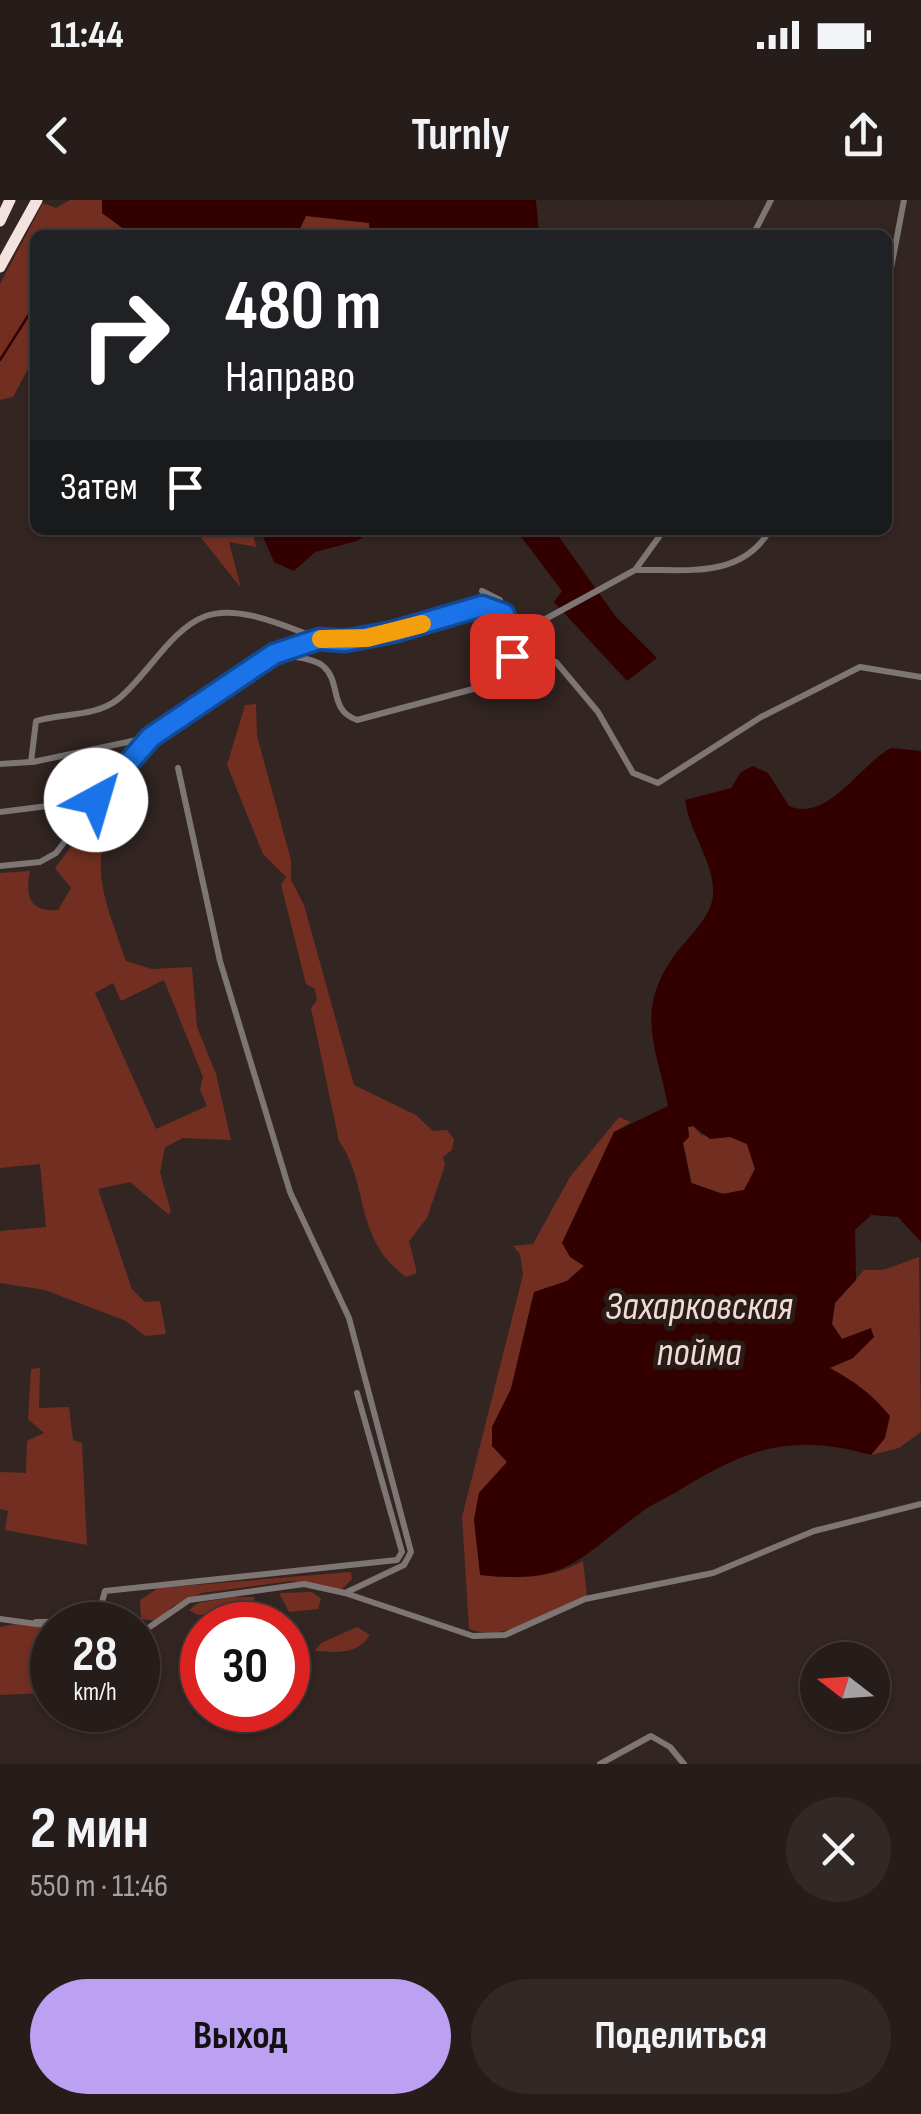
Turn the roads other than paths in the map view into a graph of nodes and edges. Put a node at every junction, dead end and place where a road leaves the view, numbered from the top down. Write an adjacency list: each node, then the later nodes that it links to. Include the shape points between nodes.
1 (10, 200): 5 (highway)
2 (38, 200): 8 (highway)
3 (771, 200): 6 (street)
4 (904, 200): 7 (street)
5 (0, 221)
6 (756, 230)
7 (892, 263)
8 (0, 268)
9 (660, 535): 11 (street)
10 (766, 535): 11 (street, via 749,558 725,566)
11 (636, 570): 13 (street, via 553,616 528,623)
12 (482, 590): 13 (street, via 500,600)
13 (504, 614): 14 (street, via 482,606 367,638); 16 (street)
14 (319, 639): 15 (street); 19 (street, via 256,618 208,615 109,704 36,722)
15 (274, 654): 16 (street, via 328,670 337,705 357,720); 18 (street)
16 (512, 674): 17 (street, via 538,660 556,662 598,712 634,773 658,784 761,717 860,667)
17 (921, 677)
18 (151, 737): 19 (street); 22 (street)
19 (31, 762): 20 (street)
20 (0, 764)
21 (178, 768): 28 (street, via 220,961 290,1192 348,1318 411,1552 404,1565)
22 (96, 800): 23 (street); 24 (street, via 48,860)
23 (0, 812)
24 (0, 866)
25 (357, 1393): 27 (street, via 402,1552 398,1560)
26 (921, 1504): 29 (street, via 814,1531 712,1573 586,1599 494,1638)
27 (369, 1565): 28 (street); 30 (street, via 148,1583 105,1591)
28 (370, 1578): 29 (street)
29 (346, 1593): 32 (street, via 294,1584 203,1596)
30 (102, 1602)
31 (0, 1618): 33 (street)
32 (160, 1620)
33 (30, 1621)
34 (600, 1764): 35 (street, via 651,1736)
35 (684, 1764)

